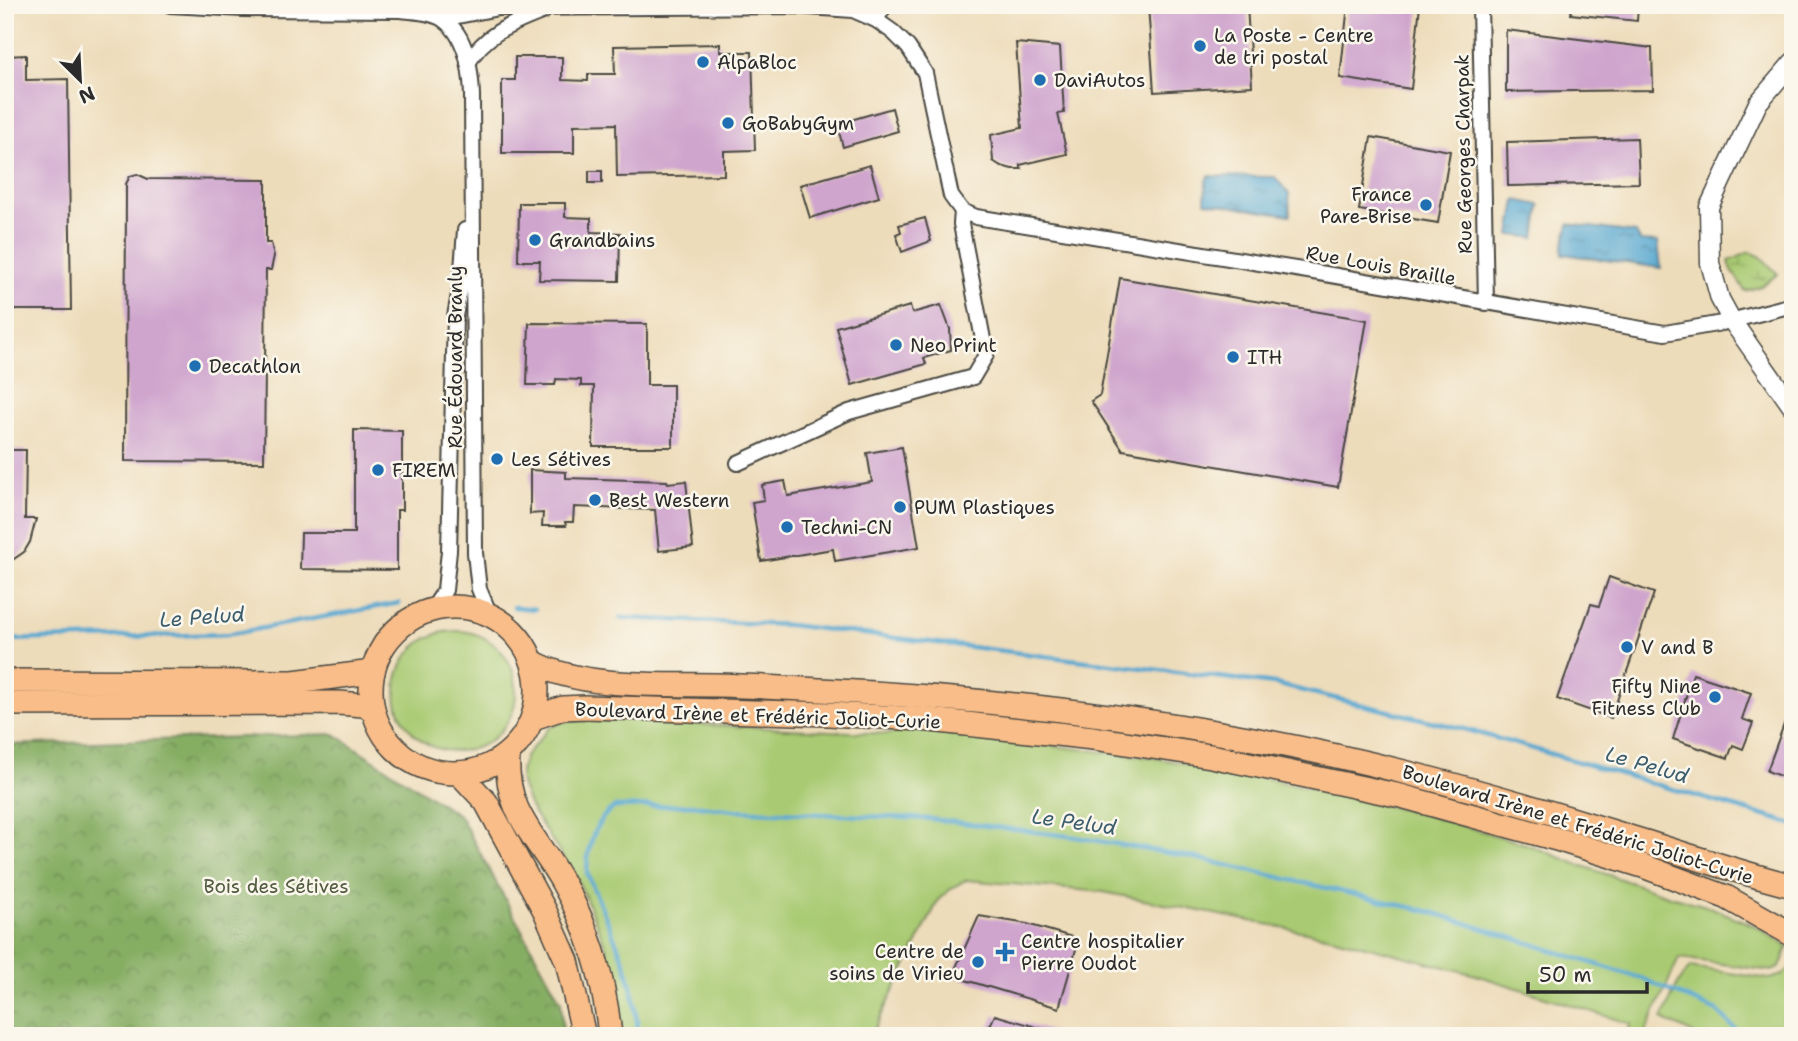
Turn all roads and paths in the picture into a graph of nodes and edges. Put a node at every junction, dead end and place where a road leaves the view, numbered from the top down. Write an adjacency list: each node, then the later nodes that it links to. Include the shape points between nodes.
1 (170, 5): 5 (street, via 401,10)
2 (885, 5): 6 (street)
3 (1480, 5): 11 (street, Rue Georges Charpak)
4 (555, 7): 5 (street, via 498,8); 6 (street, via 824,6 853,10); 8 (street, via 510,24 476,49)
5 (443, 19): 8 (street, Rue Édouard Branly, via 464,46)
6 (876, 20): 10 (street, via 908,47 925,73 951,196)
7 (1793, 62): 13 (street, via 1758,103 1709,207 1710,263)
8 (468, 63): 9 (street, Rue Édouard Branly)
9 (472, 96): 16 (street, Rue Édouard Branly, via 463,259 455,316 449,551 445,590); 17 (street, Rue Édouard Branly, via 475,552 479,589)
10 (962, 211): 11 (street, Rue Louis Braille, via 990,221); 15 (street, via 986,355 973,377 849,412)
11 (1486, 303): 13 (street, Rue Louis Braille, via 1665,333)
12 (1793, 304): 13 (street, Rue Louis Braille)
13 (1732, 321): 14 (street)
14 (1793, 408)
15 (738, 463)
16 (432, 610): 17 (main road, via 461,608); 19 (main road, via 388,639)
17 (490, 615): 18 (main road, via 516,635)
18 (533, 662): 23 (main road, via 537,690); 26 (main road, Boulevard Irène et Frédéric Joliot-Curie, via 579,678 919,694 1093,712 1216,733 1419,776)
19 (373, 672): 20 (main road, via 293,682); 22 (main road)
20 (5, 681)
21 (5, 704): 22 (main road, via 339,703)
22 (373, 709): 25 (main road, via 381,731 414,763 436,772)
23 (533, 718): 24 (main road); 27 (main road, Boulevard Irène et Frédéric Joliot-Curie, via 563,708 585,707 920,719 1211,756 1401,796 1560,840 1726,897)
24 (508, 754): 25 (main road, via 477,771); 29 (main road, via 509,791 518,813 564,884 589,940)
25 (459, 773): 28 (main road, via 486,802 545,911 567,961)
26 (1793, 886)
27 (1793, 934)
28 (584, 1036)
29 (610, 1036)

